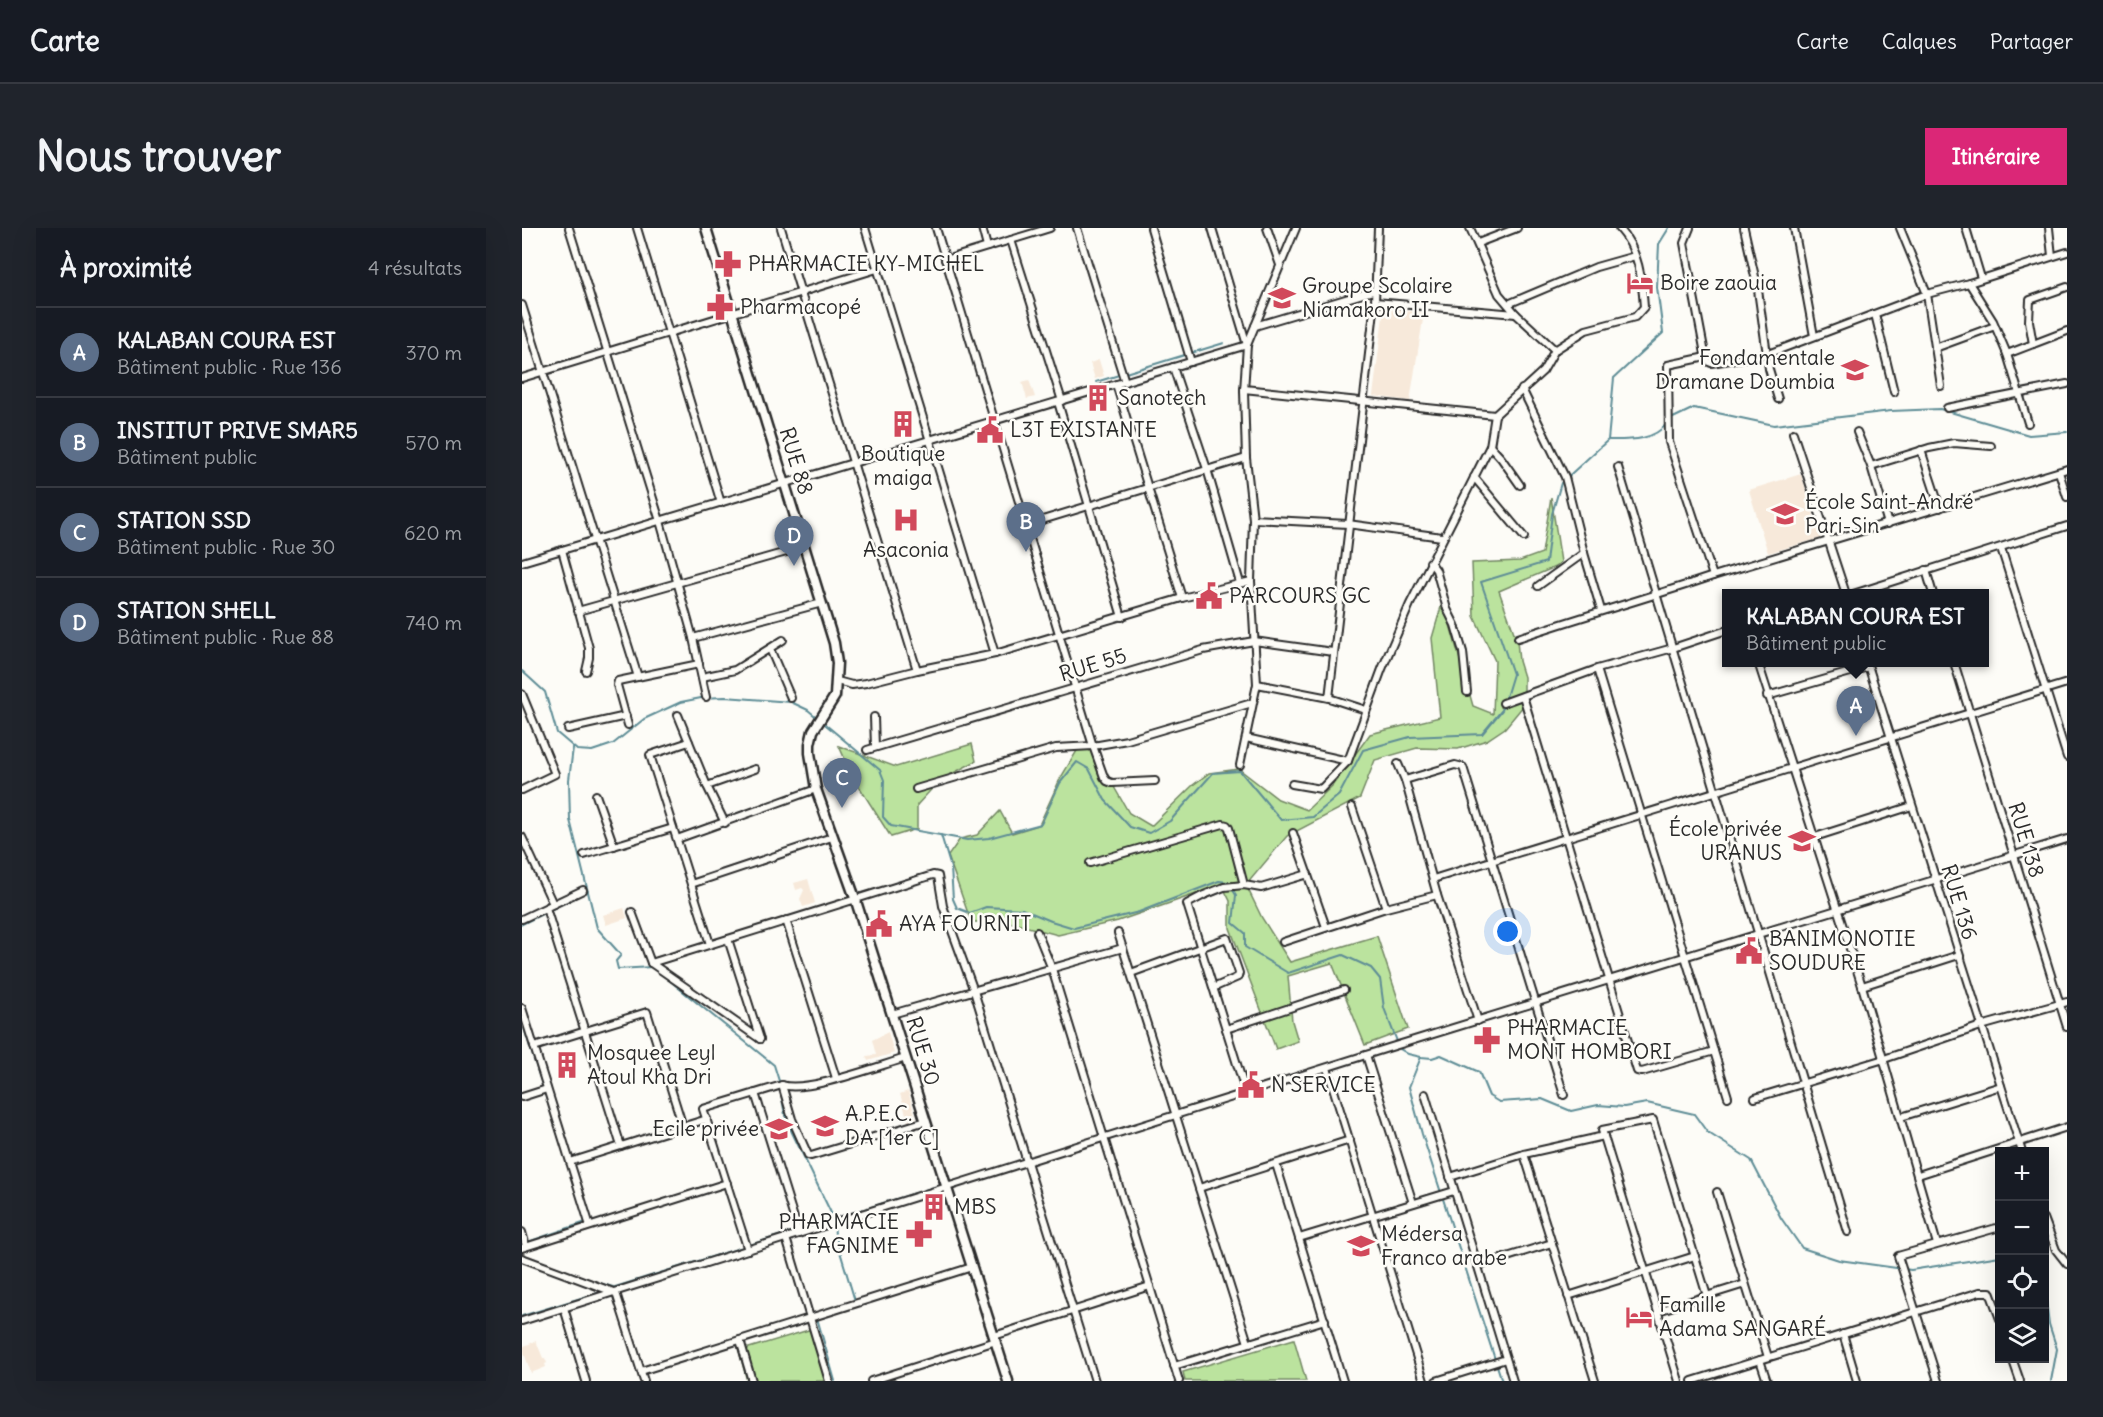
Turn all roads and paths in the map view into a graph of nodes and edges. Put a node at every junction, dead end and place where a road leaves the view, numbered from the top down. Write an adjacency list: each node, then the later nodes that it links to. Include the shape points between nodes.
1 (569, 228): 55 (street)
2 (637, 228): 49 (street)
3 (706, 228): 42 (main road, RUE 88)
4 (781, 228): 37 (street)
5 (865, 228): 32 (street)
6 (936, 228): 30 (street)
7 (982, 228): 26 (street)
8 (1050, 228): 24 (street)
9 (1077, 228): 63 (street)
10 (1150, 228): 59 (street)
11 (1212, 228): 52 (street)
12 (1268, 228): 31 (street)
13 (1296, 228): 31 (street)
14 (1378, 228): 36 (street)
15 (1470, 228): 25 (street)
16 (1517, 228): 25 (street)
17 (1619, 228): 28 (street)
18 (1690, 228): 58 (street, via 1684,243)
19 (1743, 228): 56 (street)
20 (1794, 228): 50 (street)
21 (1900, 228): 38 (street)
22 (1966, 228): 33 (street)
23 (2049, 228): 29 (street)
24 (1011, 240): 26 (street); 72 (street)
25 (1478, 243): 40 (street, via 1499,294)
26 (987, 247): 30 (street)
27 (2067, 252): 29 (street)
28 (1635, 256): 40 (street, via 1596,267); 54 (street, via 1642,279 1644,307 1640,313 1586,330)
29 (2052, 256): 33 (street)
30 (945, 260): 76 (street)
31 (1280, 265): 46 (street)
32 (877, 269): 37 (street); 80 (street)
33 (1981, 278): 34 (street)
34 (1969, 283): 38 (street); 47 (street)
35 (2067, 287): 51 (street, via 2030,300)
36 (1376, 290): 39 (street); 46 (street)
37 (801, 293): 42 (street); 85 (street)
38 (1927, 294): 44 (street); 53 (street)
39 (1375, 302): 43 (street); 73 (street)
40 (1508, 303): 43 (street)
41 (522, 305): 45 (street)
42 (732, 314): 49 (street); 92 (main road, RUE 88)
43 (1516, 314): 54 (street)
44 (1875, 314): 50 (street); 69 (street)
45 (524, 318): 61 (street)
46 (1255, 326): 52 (street)
47 (1995, 326): 53 (street); 57 (street)
48 (2067, 331): 51 (street)
49 (669, 333): 55 (street); 96 (street)
50 (1814, 336): 56 (street)
51 (2033, 344): 57 (street)
52 (1247, 345): 59 (street); 67 (street)
53 (1935, 348): 66 (street)
54 (1555, 350): 68 (street, via 1543,371)
55 (606, 352): 61 (street); 100 (street)
56 (1768, 354): 58 (street, via 1711,363); 71 (street)
57 (2007, 354): 70 (street)
58 (1706, 357): 116 (street, via 1668,365 1669,442)
59 (1191, 362): 60 (street)
60 (1173, 367): 63 (street); 88 (street)
61 (543, 371): 62 (street); 107 (street)
62 (522, 378)
63 (1125, 382): 64 (street)
64 (1116, 384): 72 (street); 94 (street)
65 (2067, 384): 70 (street)
66 (1941, 386)
67 (1244, 389): 73 (street); 84 (street)
68 (1522, 389): 75 (street); 112 (street, via 1565,477)
69 (1894, 392)
70 (2019, 395): 74 (street); 77 (street)
71 (1778, 399)
72 (1060, 401): 76 (street); 97 (street)
73 (1364, 401): 75 (street); 101 (street)
74 (1947, 408)
75 (1495, 414): 81 (street)
76 (994, 421): 80 (street); 103 (street)
77 (2028, 423)
78 (1857, 432): 86 (street)
79 (1793, 433): 108 (street)
80 (929, 440): 85 (street); 140 (street)
81 (1490, 446): 91 (street); 93 (street)
82 (1991, 446): 83 (street, via 1954,443)
83 (1922, 450): 86 (street); 98 (street)
84 (1246, 458): 88 (street); 99 (street)
85 (853, 463): 92 (street); 148 (street)
86 (1871, 466): 102 (street)
87 (1618, 467): 124 (street)
88 (1207, 469): 94 (street); 119 (street)
89 (2067, 469): 90 (street)
90 (2059, 472): 95 (street); 98 (street)
91 (1474, 477): 105 (street); 106 (street)
92 (785, 484): 96 (street); 109 (main road, RUE 88)
93 (1520, 485)
94 (1148, 487): 97 (street); 125 (street)
95 (2067, 497)
96 (721, 503): 100 (street)
97 (1089, 505): 103 (street); 130 (street)
98 (1940, 508): 102 (street)
99 (1253, 519): 101 (street); 117 (street)
100 (660, 521): 107 (street); 118 (street)
101 (1348, 524): 105 (street); 139 (street)
102 (1888, 524): 108 (street)
103 (1026, 525): 132 (street)
104 (2067, 526): 110 (street)
105 (1442, 537): 114 (street)
106 (1524, 537)
107 (596, 540): 111 (street); 126 (street)
108 (1829, 541): 116 (street); 121 (street)
109 (804, 547): 118 (street); 127 (main road, RUE 88)
110 (2001, 548): 115 (street); 155 (street)
111 (562, 550): 113 (street); 129 (street)
112 (1584, 553): 120 (street); 128 (street)
113 (522, 562)
114 (1430, 562): 156 (street, via 1463,652); 165 (street)
115 (1926, 570): 122 (street); 123 (street)
116 (1713, 576): 124 (street)
117 (1251, 581): 119 (street); 136 (street)
118 (678, 582): 126 (street); 133 (street)
119 (1240, 583): 125 (street)
120 (1538, 586)
121 (1844, 589)
122 (1868, 589)
123 (1932, 589)
124 (1657, 596): 128 (street); 137 (street)
125 (1182, 598): 130 (street)
126 (614, 600): 129 (street); 149 (street)
127 (822, 603): 133 (street); 151 (main road, RUE 88, via 834,643)
128 (1601, 610): 134 (street)
129 (578, 611): 147 (street, via 589,648)
130 (1122, 616): 132 (street)
131 (1722, 632): 137 (street)
132 (1060, 635): 140 (street); 154 (street)
133 (693, 638): 141 (street)
134 (1518, 638)
135 (783, 640): 138 (street)
136 (1254, 641): 139 (street, RUE 55); 153 (street); 154 (street, RUE 55, via 1203,650)
137 (1673, 648): 146 (street); 192 (street)
138 (770, 649): 150 (street, via 735,670); 161 (street)
139 (1333, 652): 162 (street)
140 (995, 654): 148 (street)
141 (699, 664): 149 (street); 150 (street)
142 (1759, 667): 159 (street)
143 (1861, 667): 159 (street)
144 (1869, 667): 173 (street, RUE 136)
145 (1955, 667): 166 (street, RUE 138)
146 (1597, 669): 158 (street); 196 (street)
147 (586, 670)
148 (916, 670): 151 (street, via 852,685)
149 (638, 677): 168 (street, via 621,680 617,685)
150 (702, 677): 160 (street)
151 (837, 681): 172 (main road, RUE 88, via 835,696)
152 (2067, 683): 155 (street)
153 (1257, 684): 162 (street); 163 (street)
154 (1076, 687): 176 (street); 177 (street, RUE 55)
155 (2047, 689): 166 (street); 179 (street)
156 (1467, 692)
157 (522, 694): 191 (street, via 555,774)
158 (1523, 696): 164 (street); 203 (street)
159 (1767, 696): 184 (street)
160 (706, 698)
161 (791, 698)
162 (1329, 698): 165 (street)
163 (1252, 703): 174 (street); 176 (street, via 1127,740)
164 (1503, 703)
165 (1366, 710): 180 (street)
166 (1970, 713): 173 (street); 208 (street, RUE 138)
167 (678, 715): 175 (street)
168 (626, 716): 170 (street); 171 (street)
169 (874, 717): 177 (street)
170 (628, 725)
171 (568, 729)
172 (813, 731): 189 (main road, RUE 30, via 810,753)
173 (1892, 737): 184 (street); 194 (street, RUE 136)
174 (1246, 738): 180 (street); 182 (street)
175 (689, 742): 188 (street); 198 (street, via 650,755)
176 (1093, 746): 186 (street, via 1107,781); 190 (street, via 1056,748)
177 (875, 747): 178 (street, RUE 55)
178 (867, 750)
179 (2067, 757)
180 (1348, 761): 187 (street, via 1321,789)
181 (1398, 764): 185 (street)
182 (1240, 765)
183 (755, 769): 188 (street)
184 (1791, 769): 192 (street); 202 (street)
185 (1404, 780): 209 (street, via 1455,765 1463,767); 212 (street)
186 (1155, 781)
187 (1292, 784)
188 (707, 786): 197 (street)
189 (816, 789): 197 (street); 201 (main road, RUE 30)
190 (916, 789)
191 (522, 790)
192 (1715, 792): 196 (street); 228 (street)
193 (596, 795): 206 (street)
194 (1912, 806): 202 (street); 213 (street, RUE 136)
195 (1352, 807): 220 (street)
196 (1641, 815): 203 (street); 235 (street)
197 (725, 823): 204 (street)
198 (673, 828): 204 (street); 206 (street)
199 (1293, 833): 211 (street)
200 (522, 837): 219 (street)
201 (832, 837): 214 (street); 218 (main road, RUE 30)
202 (1815, 837): 221 (street)
203 (1566, 838): 209 (street); 239 (street)
204 (677, 839): 214 (street)
205 (2067, 839): 208 (street)
206 (614, 846): 207 (street)
207 (584, 855)
208 (2014, 856): 213 (street); 246 (street, RUE 138)
209 (1492, 861): 212 (street); 244 (street)
210 (1090, 864): 215 (street, via 1222,824 1229,828)
211 (1308, 874): 215 (street, via 1261,888); 225 (street)
212 (1433, 879): 217 (street)
213 (1935, 880): 221 (street); 234 (street, RUE 136)
214 (691, 884): 231 (street)
215 (1244, 885): 232 (street, via 1224,887 1189,902 1187,907)
216 (583, 890): 219 (street)
217 (1437, 895): 220 (street); 249 (street)
218 (855, 898): 224 (street); 243 (street, via 938,876 943,906); 248 (main road, RUE 30)
219 (549, 906): 223 (street); 254 (street)
220 (1386, 908): 225 (street)
221 (1838, 910): 228 (street); 240 (street)
222 (632, 912): 236 (street)
223 (522, 919)
224 (786, 920): 229 (street); 261 (street)
225 (1326, 927): 230 (street)
226 (1037, 933): 237 (street)
227 (1118, 933): 233 (street)
228 (1759, 934): 235 (street); 262 (street)
229 (728, 939): 231 (street); 236 (street, via 760,1039)
230 (1283, 942)
231 (710, 944): 236 (street)
232 (1201, 946): 238 (street); 241 (street); 241 (street, via 1227,938 1239,973 1236,979)
233 (1122, 948): 237 (street); 238 (street)
234 (1959, 955): 240 (street); 251 (street, RUE 136)
235 (1685, 957): 239 (street); 256 (street)
236 (651, 963)
237 (1052, 969): 243 (street); 280 (street)
238 (1131, 973): 273 (street)
239 (1609, 980): 244 (street); 256 (street, via 1637,1071)
240 (1862, 986): 259 (street)
241 (1213, 988): 253 (street)
242 (1344, 990): 253 (street)
243 (974, 991): 248 (street); 287 (street)
244 (1536, 1002): 249 (street); 269 (street)
245 (2067, 1002): 246 (street)
246 (2060, 1004): 251 (street); 252 (street, RUE 138)
247 (522, 1008): 250 (street)
248 (892, 1014): 258 (main road, RUE 30)
249 (1478, 1021): 257 (street)
250 (525, 1026): 255 (street)
251 (1981, 1026): 259 (street); 264 (street, RUE 136)
252 (2067, 1027)
253 (1226, 1029): 267 (street)
254 (585, 1031): 255 (street); 277 (street, via 647,1012); 283 (street)
255 (534, 1047): 265 (street)
256 (1714, 1051): 271 (street)
257 (1366, 1055): 260 (street); 296 (street)
258 (906, 1058): 261 (street); 276 (main road, RUE 30)
259 (1884, 1059): 262 (street); 274 (street)
260 (1327, 1068): 267 (street); 281 (street)
261 (836, 1078): 263 (street, via 794,1088)
262 (1804, 1083): 272 (street); 302 (street)
263 (782, 1085): 266 (street); 276 (street, via 792,1119 811,1156)
264 (2001, 1086): 274 (street); 282 (street, RUE 136)
265 (547, 1089): 270 (street); 286 (street)
266 (754, 1093): 275 (street, via 703,1109); 303 (street)
267 (1246, 1093): 273 (street)
268 (1425, 1094): 290 (street)
269 (1564, 1095)
270 (522, 1097)
271 (1728, 1097)
272 (1755, 1098)
273 (1176, 1115): 280 (street); 293 (street)
274 (1901, 1117): 289 (street)
275 (707, 1119): 277 (street); 291 (street)
276 (926, 1121): 292 (main road, RUE 30)
277 (683, 1127): 283 (street)
278 (2067, 1127): 282 (street)
279 (1604, 1136): 285 (street); 310 (street, via 1602,1130 1653,1119); 315 (street)
280 (1104, 1138): 287 (street); 317 (street)
281 (1350, 1140): 288 (street); 297 (street)
282 (2019, 1142): 284 (street, RUE 136); 289 (street)
283 (621, 1146): 286 (street)
284 (2020, 1147)
285 (1524, 1154): 290 (street); 306 (street)
286 (570, 1162): 298 (street)
287 (1027, 1162): 292 (street); 323 (street)
288 (1276, 1164): 293 (street); 305 (street)
289 (1918, 1175): 307 (street)
290 (1450, 1177): 294 (street)
291 (727, 1183): 298 (street); 309 (street)
292 (947, 1187): 303 (street); 314 (main road, RUE 30)
293 (1199, 1188): 332 (street)
294 (1454, 1191): 296 (street); 313 (street)
295 (1717, 1192): 316 (street)
296 (1413, 1203): 297 (street)
297 (1373, 1216): 305 (street); 348 (street)
298 (590, 1226): 308 (street)
299 (1995, 1228): 307 (street)
300 (2049, 1231): 312 (street)
301 (522, 1232): 308 (street)
302 (1848, 1232)
303 (799, 1234): 304 (street)
304 (786, 1238): 309 (street); 326 (street)
305 (1299, 1238): 327 (street)
306 (1552, 1244): 313 (street); 319 (street)
307 (1937, 1244): 325 (street, via 1898,1256)
308 (524, 1247)
309 (748, 1250): 318 (street)
310 (1695, 1256): 315 (street); 320 (street)
311 (522, 1258): 318 (street)
312 (2067, 1264)
313 (1478, 1266): 334 (street)
314 (972, 1267): 326 (street); 330 (main road, RUE 30)
315 (1646, 1272): 319 (street); 324 (street)
316 (1745, 1284): 320 (street); 333 (street)
317 (1150, 1286): 323 (street); 337 (street)
318 (616, 1293): 321 (street); 338 (street)
319 (1568, 1296): 351 (street)
320 (1707, 1296): 324 (street)
321 (564, 1308): 328 (street); 339 (street)
322 (1996, 1309): 325 (street, via 1990,1292 1985,1291)
323 (1073, 1311): 330 (street); 345 (street)
324 (1658, 1311): 352 (street)
325 (1916, 1311): 329 (street); 356 (street)
326 (815, 1316): 331 (street); 342 (street)
327 (1324, 1320): 332 (street); 347 (street)
328 (522, 1321)
329 (1843, 1334): 333 (street); 355 (street)
330 (995, 1339): 343 (street); 344 (main road, RUE 30)
331 (740, 1340): 338 (street); 341 (street)
332 (1248, 1343): 337 (street)
333 (1768, 1357): 335 (street)
334 (1506, 1359): 349 (street); 350 (street)
335 (1760, 1360): 353 (street); 354 (street)
336 (2013, 1363): 357 (street)
337 (1174, 1366): 346 (street)
338 (641, 1371): 340 (street)
339 (586, 1381)
340 (644, 1381)
341 (752, 1381)
342 (829, 1381)
343 (871, 1381)
344 (1008, 1381)
345 (1095, 1381)
346 (1179, 1381)
347 (1343, 1381)
348 (1424, 1381)
349 (1436, 1381)
350 (1513, 1381)
351 (1595, 1381)
352 (1679, 1381)
353 (1692, 1381)
354 (1767, 1381)
355 (1857, 1381)
356 (1938, 1381)
357 (2020, 1381)

